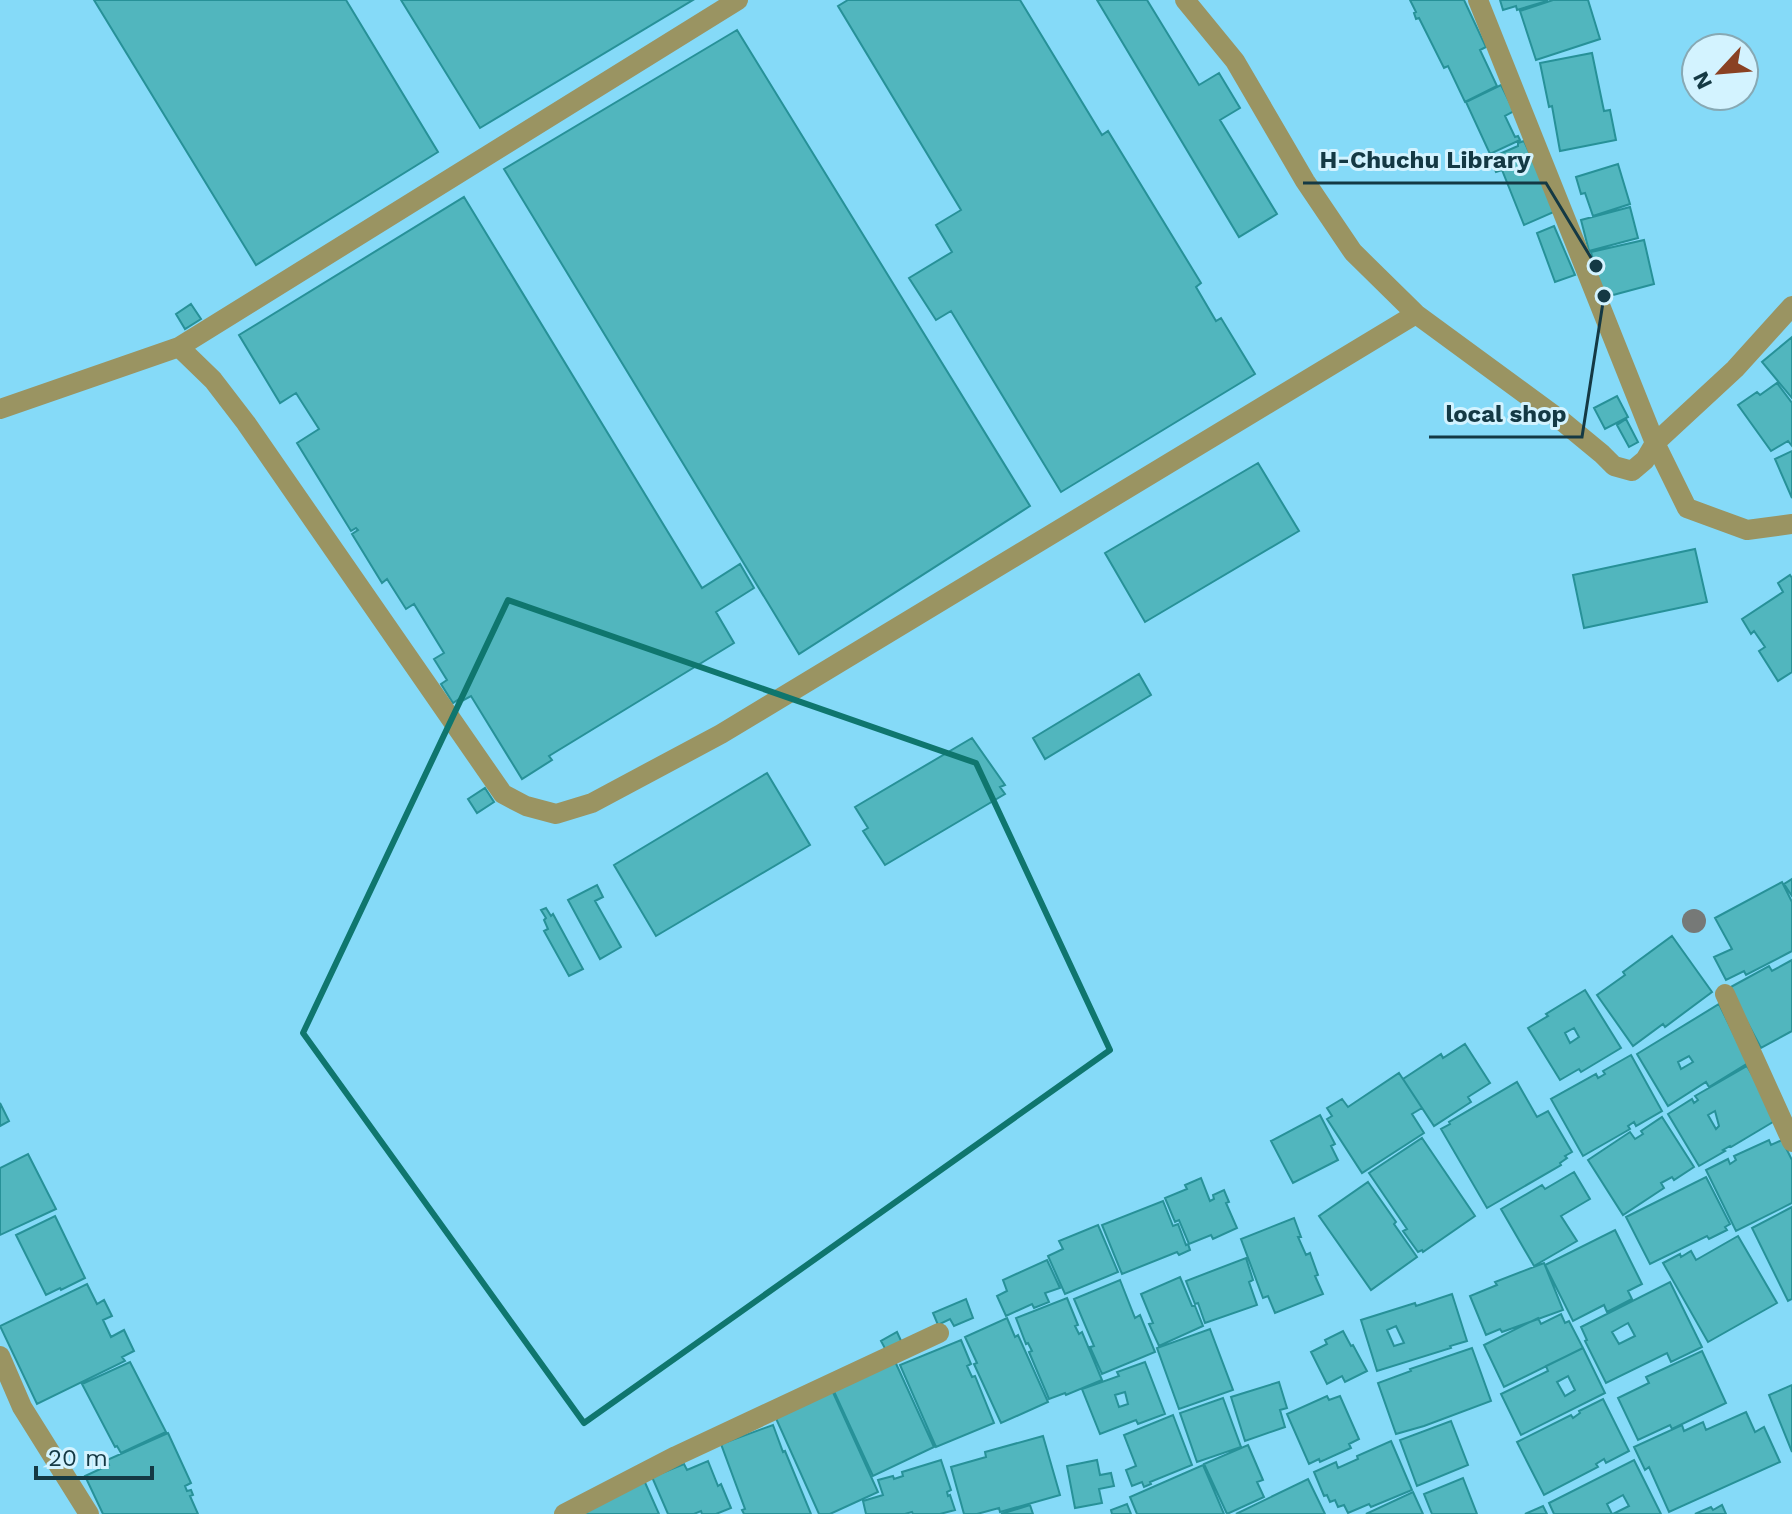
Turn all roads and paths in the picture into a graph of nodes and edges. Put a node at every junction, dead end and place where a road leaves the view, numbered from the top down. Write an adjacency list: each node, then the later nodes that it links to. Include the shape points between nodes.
1 (738, 0): 6 (street)
2 (1185, 0): 5 (street, via 1235,61 1353,252)
3 (1478, 0): 8 (street)
4 (1792, 306): 8 (street, via 1735,369)
5 (1416, 314): 6 (street, via 721,734 592,803 556,814 503,794 246,423); 8 (street, via 1562,421 1614,466 1632,471)
6 (179, 347): 7 (street)
7 (0, 409)
8 (1655, 443): 9 (street, via 1687,508 1747,530)
9 (1792, 524)
10 (1725, 994): 11 (street)
11 (1792, 1142)
12 (939, 1333): 15 (street)
13 (0, 1356): 14 (street, via 22,1407)
14 (89, 1514)
15 (564, 1514)

